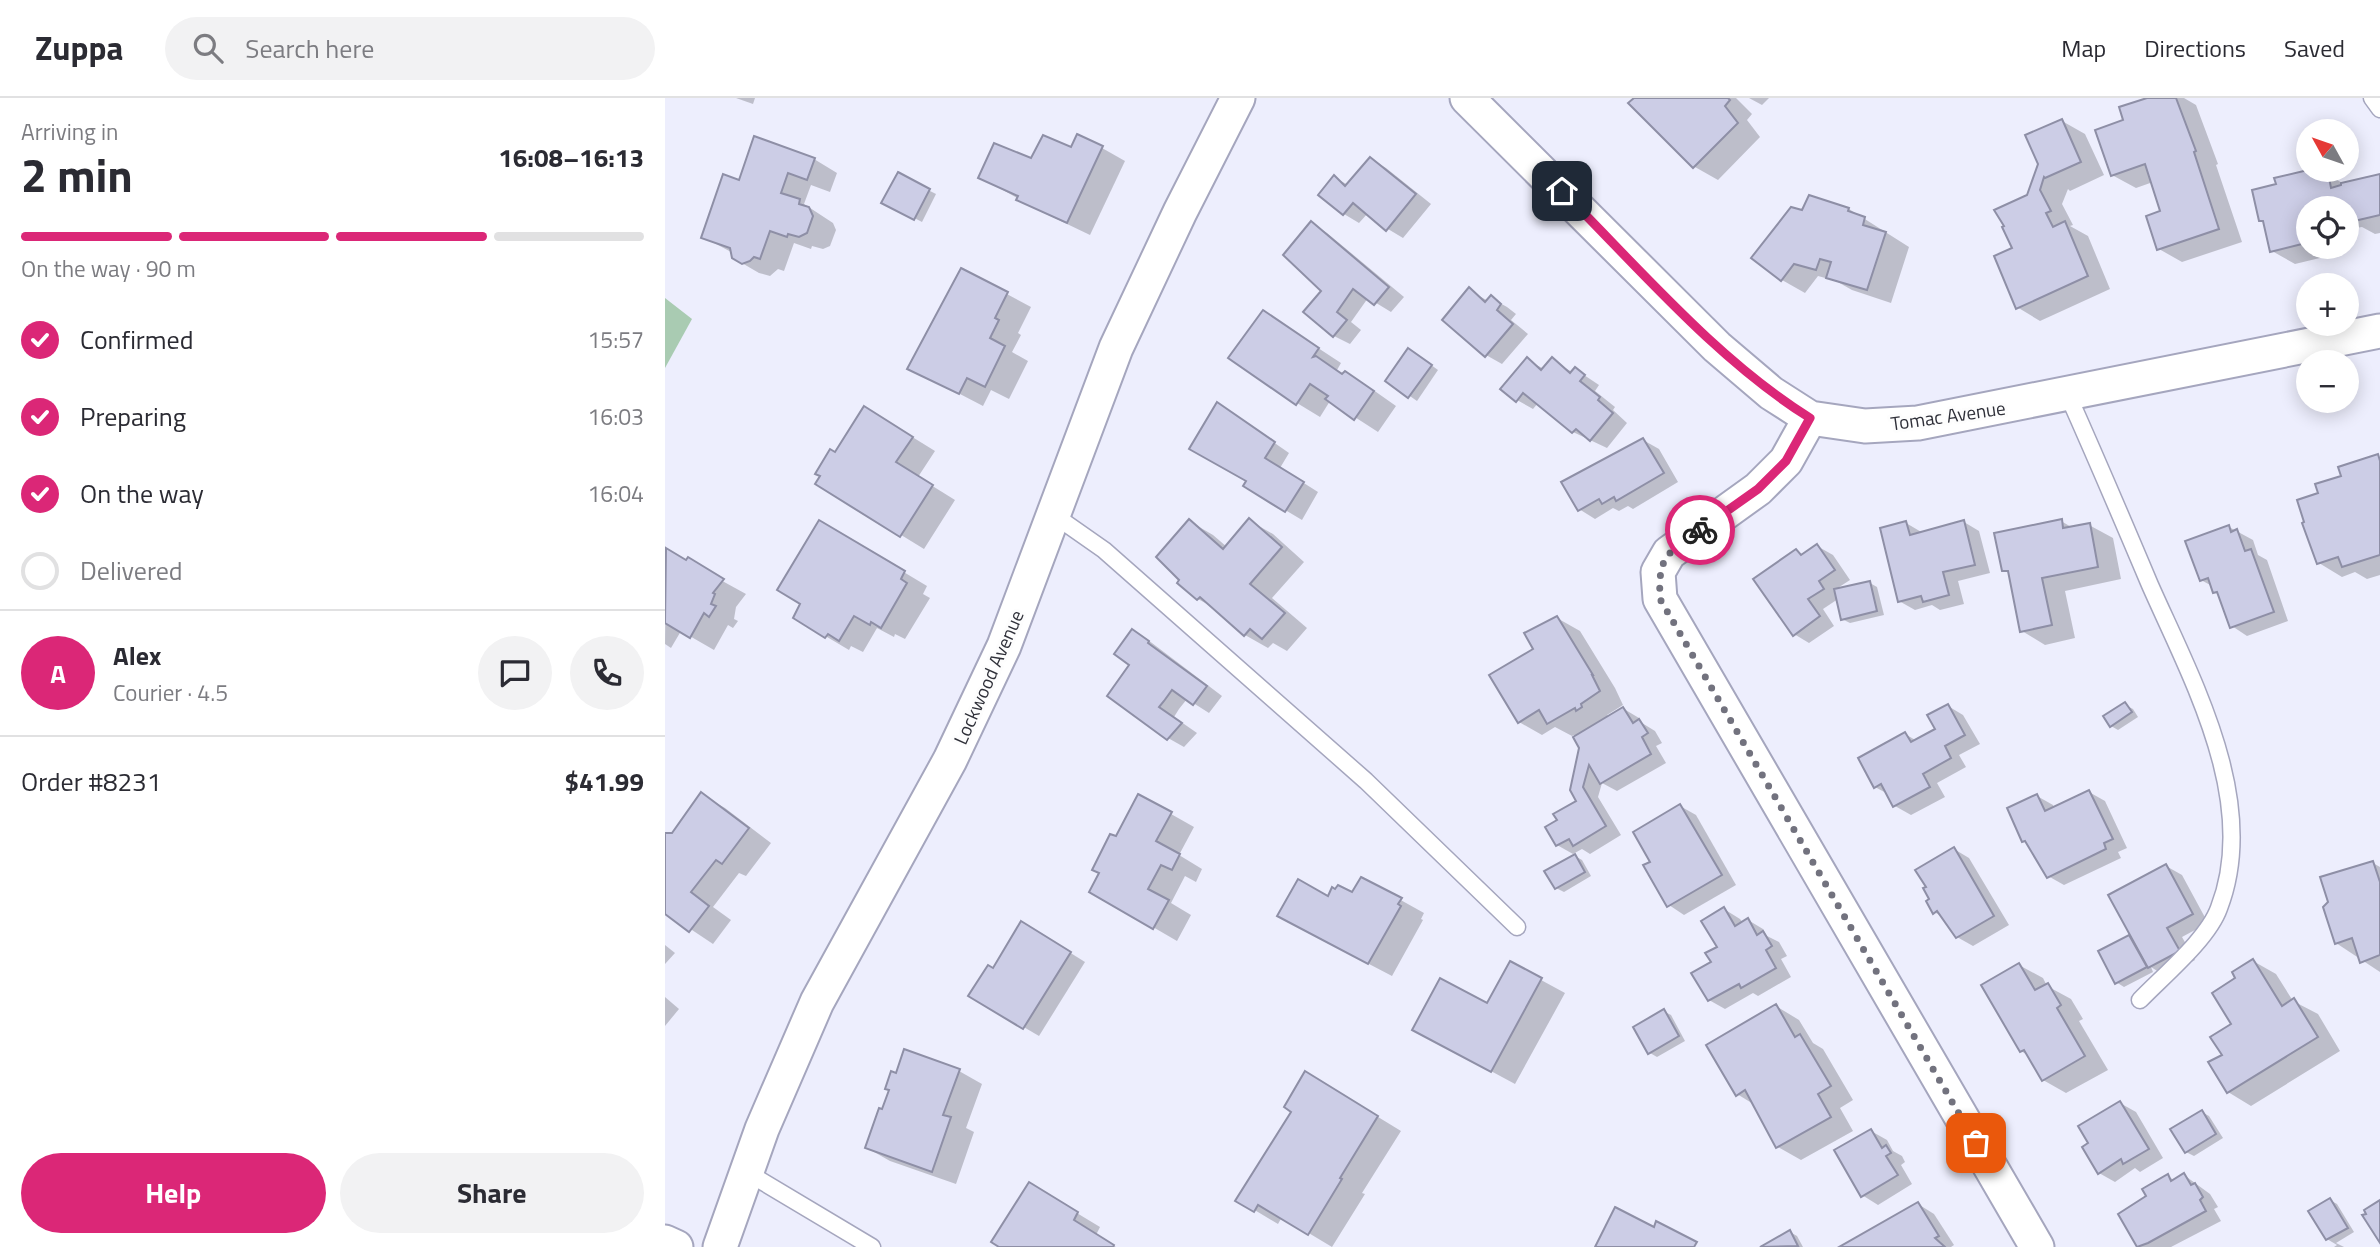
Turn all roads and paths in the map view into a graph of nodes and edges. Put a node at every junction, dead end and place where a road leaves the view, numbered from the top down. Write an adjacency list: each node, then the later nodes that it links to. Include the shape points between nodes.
1 (1238, 98): 8 (street, Lockwood Avenue, via 1116,348)
2 (1467, 98): 7 (street, Tomac Avenue, via 1717,346 1771,393)
3 (2372, 98): 4 (lane)
4 (2380, 109)
5 (2380, 331): 6 (street, Tomac Avenue)
6 (2068, 395): 7 (street, Tomac Avenue, via 1918,423 1864,426); 10 (lane, via 2203,708 2222,763 2231,815 2228,876 2219,910 2205,933)
7 (1810, 418): 16 (street, via 1786,461 1758,489 1669,553 1658,572 1660,599)
8 (1054, 515): 9 (lane, via 1104,550 1366,781); 11 (street, Lockwood Avenue, via 999,657 950,760 817,1002)
9 (1517, 926)
10 (2140, 1000)
11 (748, 1173): 14 (street, Lockwood Avenue); 15 (lane)
12 (665, 1242): 13 (street)
13 (676, 1247)
14 (720, 1247)
15 (872, 1247)
16 (2037, 1247)

